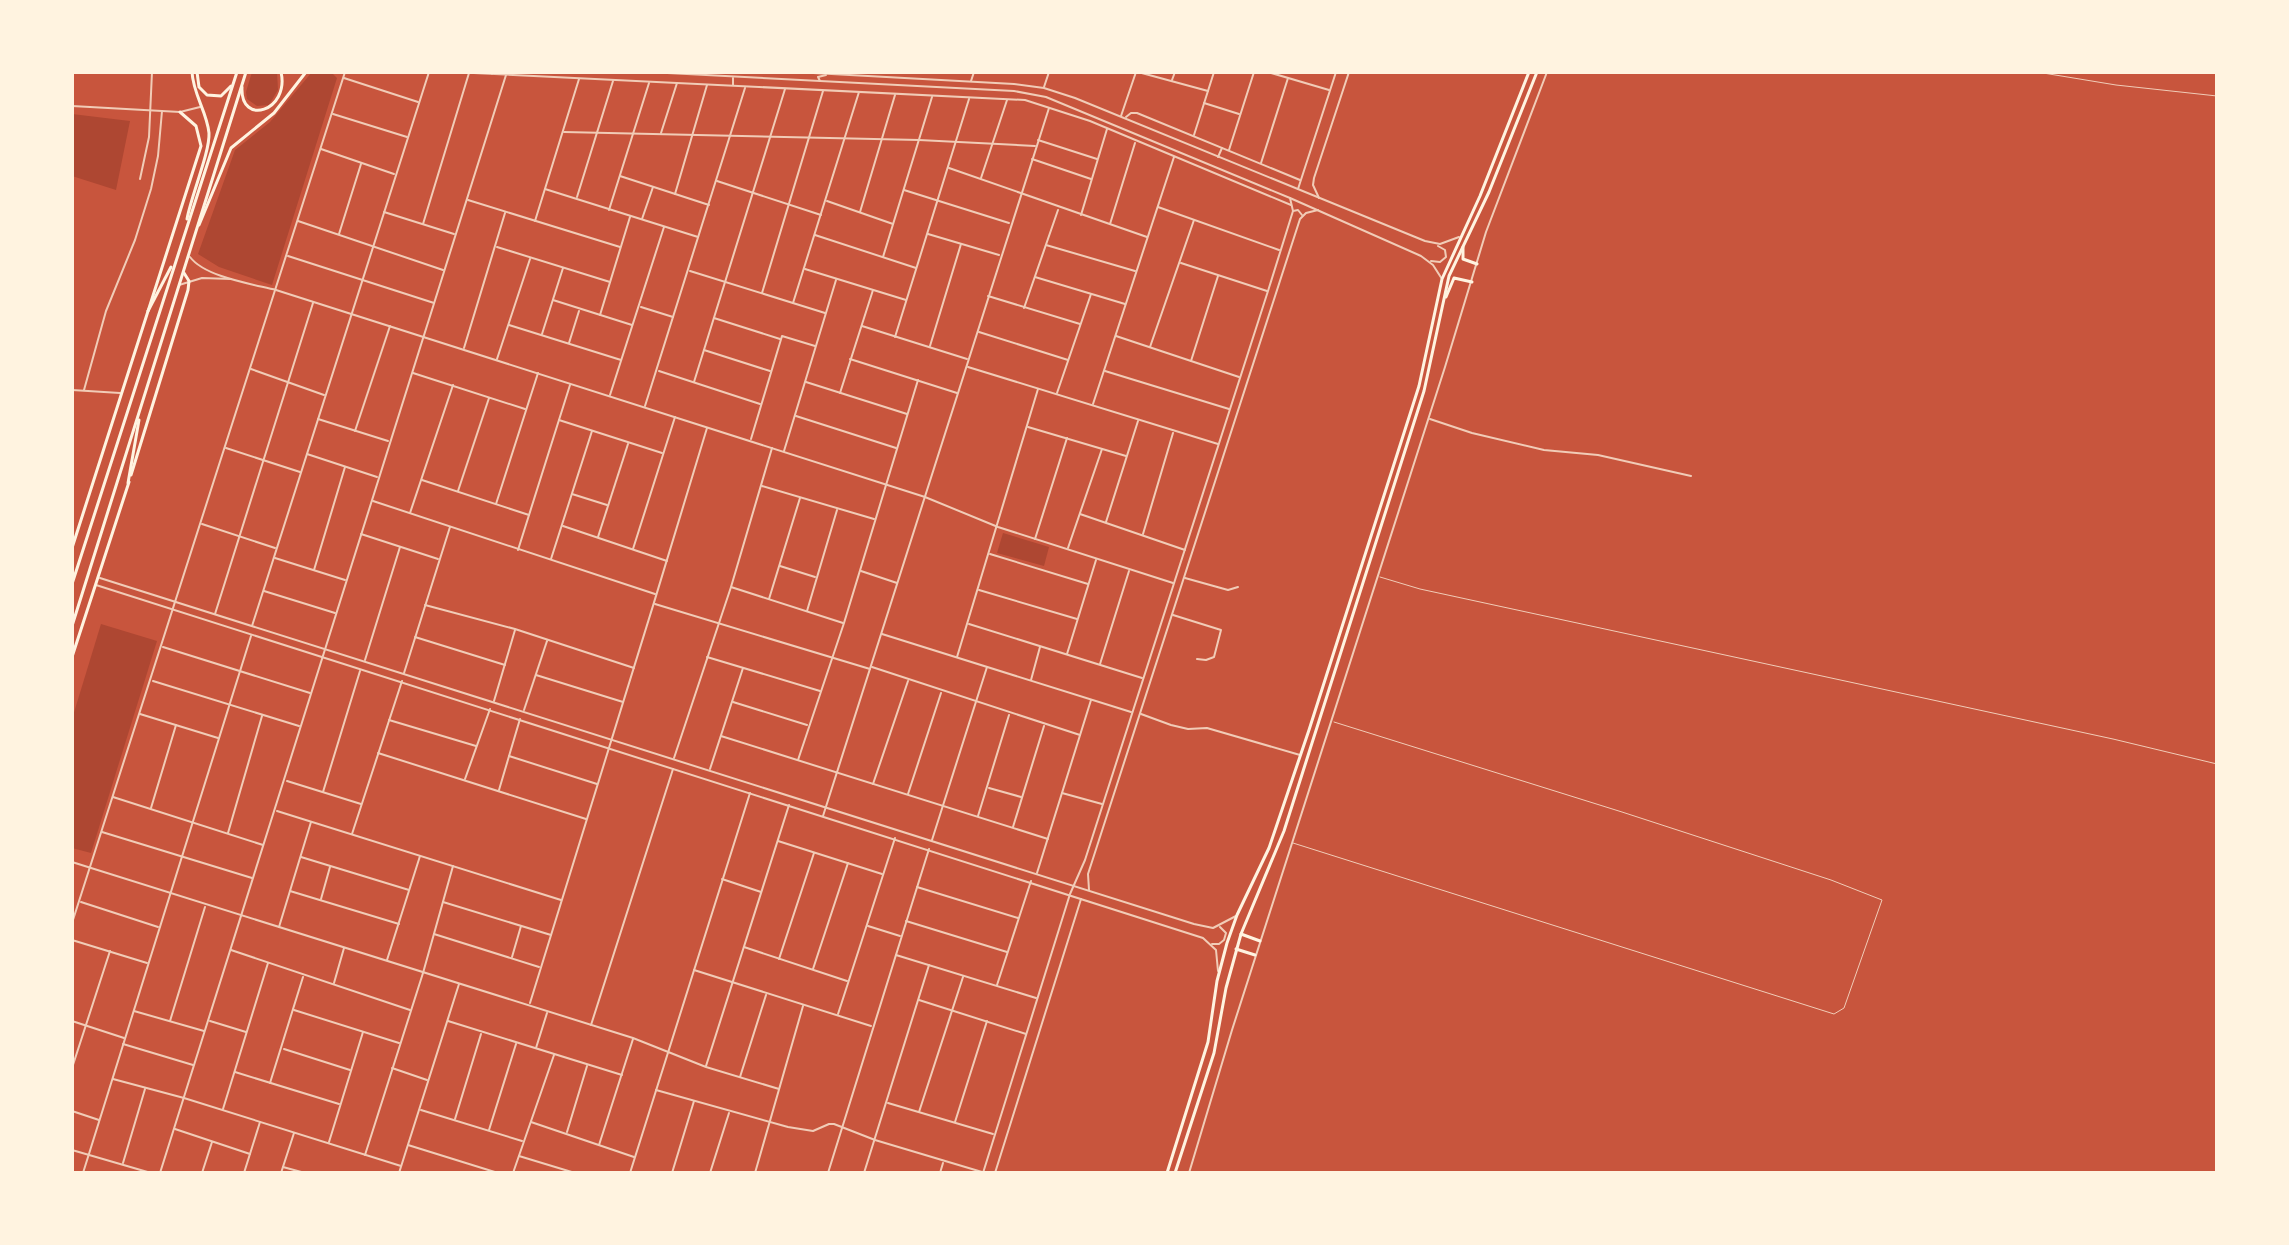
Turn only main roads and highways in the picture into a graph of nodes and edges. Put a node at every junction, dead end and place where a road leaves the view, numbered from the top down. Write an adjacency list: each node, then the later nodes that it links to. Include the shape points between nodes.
1 (195, 72): 8 (main road, via 200,90 217,97); 15 (main road, via 194,88 209,137)
2 (237, 72): 8 (main road)
3 (246, 72): 9 (main road)
4 (281, 72): 9 (main road, via 282,85 273,105 260,111 246,105)
5 (306, 72): 16 (main road, via 274,113 231,148)
6 (1529, 72): 11 (main road)
7 (1537, 72): 12 (main road)
8 (235, 79): 15 (main road)
9 (243, 81): 16 (main road)
10 (180, 112): 23 (main road, via 196,126 201,146)
11 (1493, 163): 12 (main road); 13 (main road)
12 (1500, 165): 14 (main road)
13 (1489, 173): 14 (main road); 30 (main road, via 1442,279 1419,386)
14 (1496, 176): 17 (main road)
15 (186, 231): 18 (main road)
16 (194, 236): 20 (main road)
17 (1465, 239): 19 (main road, via 1463,259); 22 (main road)
18 (175, 260): 23 (main road); 27 (main road)
19 (1477, 264)
20 (183, 272): 24 (main road); 25 (main road, via 188,290)
21 (1472, 282): 22 (main road, via 1454,278)
22 (1444, 300): 31 (main road, via 1424,391)
23 (148, 311): 26 (main road)
24 (141, 407): 25 (main road); 28 (main road)
25 (128, 483): 29 (main road)
26 (72, 548)
27 (72, 584)
28 (72, 626)
29 (72, 657)
30 (1267, 854): 31 (main road); 32 (main road)
31 (1273, 858): 33 (main road)
32 (1258, 871): 33 (main road); 39 (main road, via 1237,915)
33 (1266, 876): 34 (main road)
34 (1241, 934): 35 (main road); 36 (main road)
35 (1260, 941)
36 (1236, 949): 37 (main road); 38 (main road)
37 (1255, 955)
38 (1222, 1006): 39 (main road); 41 (main road)
39 (1214, 1007): 40 (main road)
40 (1211, 1024): 41 (main road); 42 (main road)
41 (1219, 1026): 43 (main road)
42 (1167, 1173)
43 (1175, 1173)

